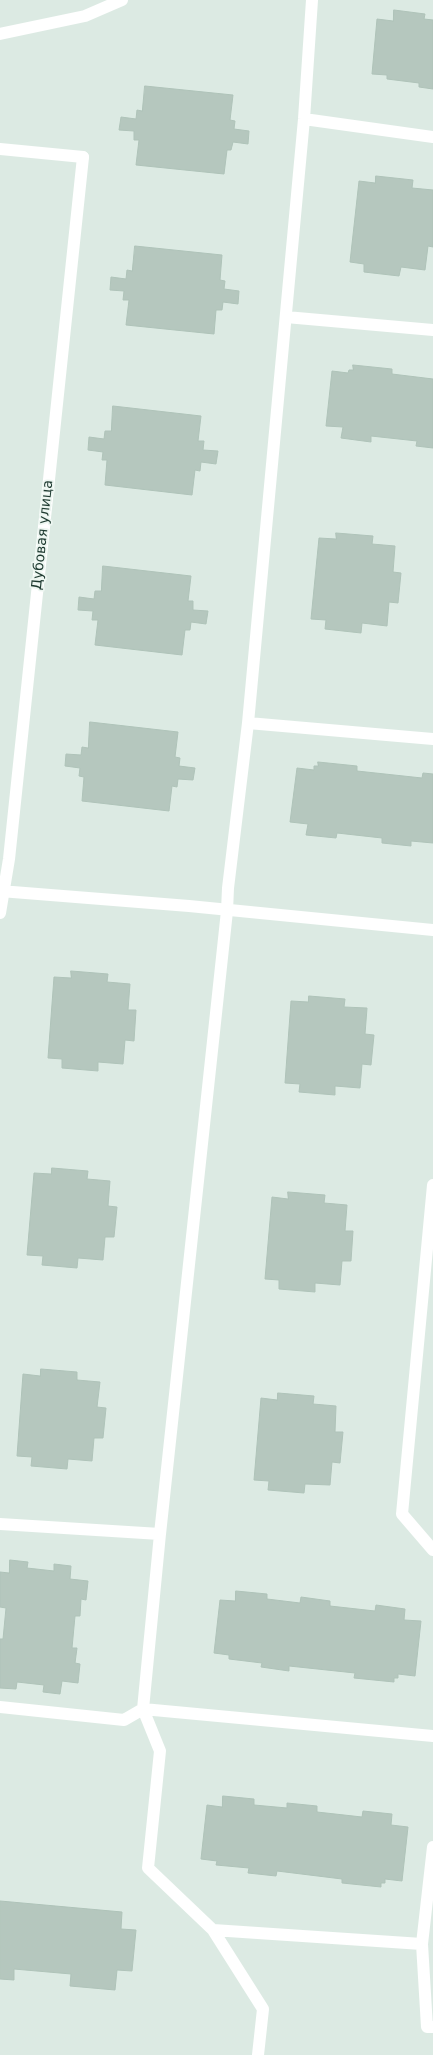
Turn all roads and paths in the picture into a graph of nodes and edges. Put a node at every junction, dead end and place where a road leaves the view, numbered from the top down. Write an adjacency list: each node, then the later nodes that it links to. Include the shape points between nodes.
1 (122, 0): 3 (street, via 85,16)
2 (312, 0): 4 (street)
3 (0, 34)
4 (304, 119): 5 (street); 7 (street)
5 (433, 137)
6 (0, 149): 11 (street, Дубовая улица, via 83,157 9,859)
7 (286, 317): 8 (street); 9 (street)
8 (433, 330)
9 (248, 723): 10 (street); 12 (street)
10 (433, 739)
11 (2, 892): 12 (street); 13 (street, Дубовая улица)
12 (227, 911): 14 (street); 17 (street)
13 (0, 913)
14 (433, 930)
15 (433, 1185): 18 (street, via 402,1514)
16 (0, 1524): 17 (street)
17 (160, 1534): 20 (street)
18 (433, 1550)
19 (0, 1707): 20 (street, via 124,1720)
20 (143, 1709): 21 (street); 23 (street, via 160,1752 148,1868)
21 (433, 1736)
22 (433, 1847): 24 (street)
23 (213, 1930): 24 (street); 26 (street, via 263,2009)
24 (422, 1944): 25 (street, via 427,2027)
25 (433, 2027)
26 (258, 2055)

